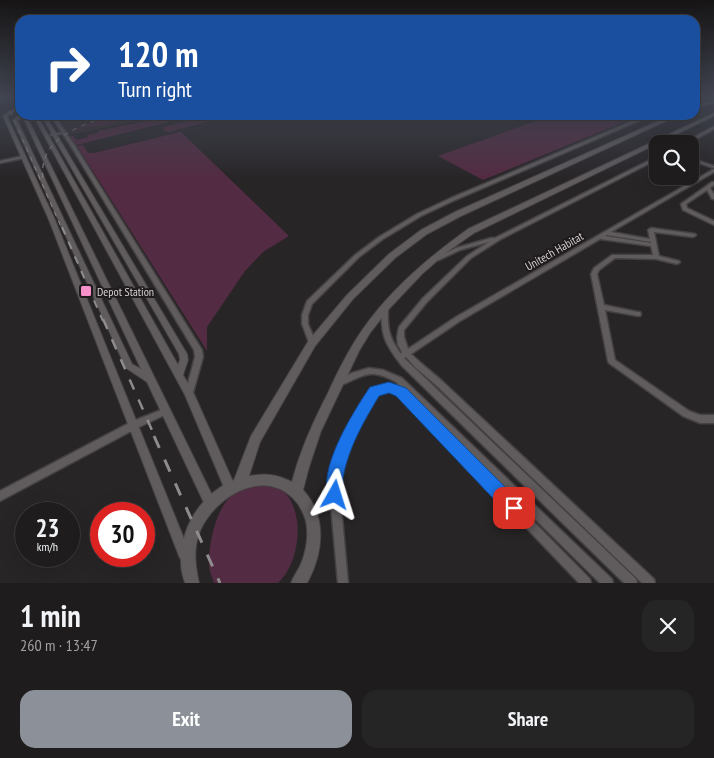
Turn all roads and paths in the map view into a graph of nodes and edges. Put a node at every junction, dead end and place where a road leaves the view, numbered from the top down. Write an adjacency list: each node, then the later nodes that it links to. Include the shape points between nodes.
1 (9, 124): 14 (street)
2 (17, 124): 39 (street, via 128,366)
3 (27, 124): 39 (street)
4 (41, 124): 13 (street)
5 (46, 124): 13 (street)
6 (58, 124): 11 (street)
7 (628, 124): 36 (street, via 446,202 381,238 309,303 305,324)
8 (656, 124): 36 (main road, via 424,232 392,256 350,297)
9 (693, 124): 30 (main road, via 471,232)
10 (714, 128): 12 (street)
11 (66, 135): 13 (street); 42 (street, via 198,350)
12 (699, 136)
13 (51, 138): 38 (street); 38 (street, via 183,354)
14 (23, 157): 15 (street); 47 (street, via 52,220)
15 (0, 162)
16 (649, 162): 26 (street)
17 (699, 163): 18 (street)
18 (714, 169): 23 (street, Unitech Habitat)
19 (714, 183): 20 (street)
20 (707, 187): 21 (street); 22 (street, via 683,207)
21 (714, 198)
22 (714, 223)
23 (606, 233): 25 (street, Unitech Habitat); 27 (street)
24 (693, 235): 27 (street, via 651,230)
25 (600, 237): 27 (street); 37 (street, Unitech Habitat)
26 (500, 238): 30 (street, via 458,249); 34 (street, via 455,269 401,329)
27 (654, 243): 28 (street)
28 (656, 257): 29 (street); 31 (street, via 618,255 596,269 594,274)
29 (677, 262)
30 (429, 263): 32 (main road)
31 (602, 307): 33 (street); 46 (street, via 609,356 617,366 686,414)
32 (385, 308): 35 (street); 41 (main road, via 373,322)
33 (638, 314)
34 (400, 340): 35 (street); 37 (street)
35 (387, 341): 37 (street)
36 (312, 343): 48 (main road, via 255,440)
37 (403, 355): 40 (street); 44 (street)
38 (179, 375): 42 (street)
39 (150, 380): 43 (street)
40 (439, 383): 44 (street); 61 (street)
41 (337, 384): 45 (street, via 369,371 389,374 400,380); 49 (main road, via 302,462)
42 (189, 394): 48 (street)
43 (166, 412): 47 (street); 51 (street)
44 (456, 413): 60 (street)
45 (432, 418): 52 (street); 53 (street); 57 (street, via 401,392 389,388 375,391 355,422 335,478)
46 (714, 419)
47 (134, 426): 50 (street); 54 (street)
48 (235, 485): 49 (main road, via 268,480); 51 (main road)
49 (296, 492): 56 (main road, via 307,506 314,524 314,545 308,567)
50 (0, 496)
51 (210, 503): 54 (main road, via 191,535)
52 (567, 543): 53 (street); 59 (street)
53 (558, 554): 58 (street)
54 (188, 563): 55 (main road)
55 (192, 583)
56 (298, 583)
57 (343, 583)
58 (586, 583)
59 (608, 583)
60 (632, 583)
61 (650, 583)

